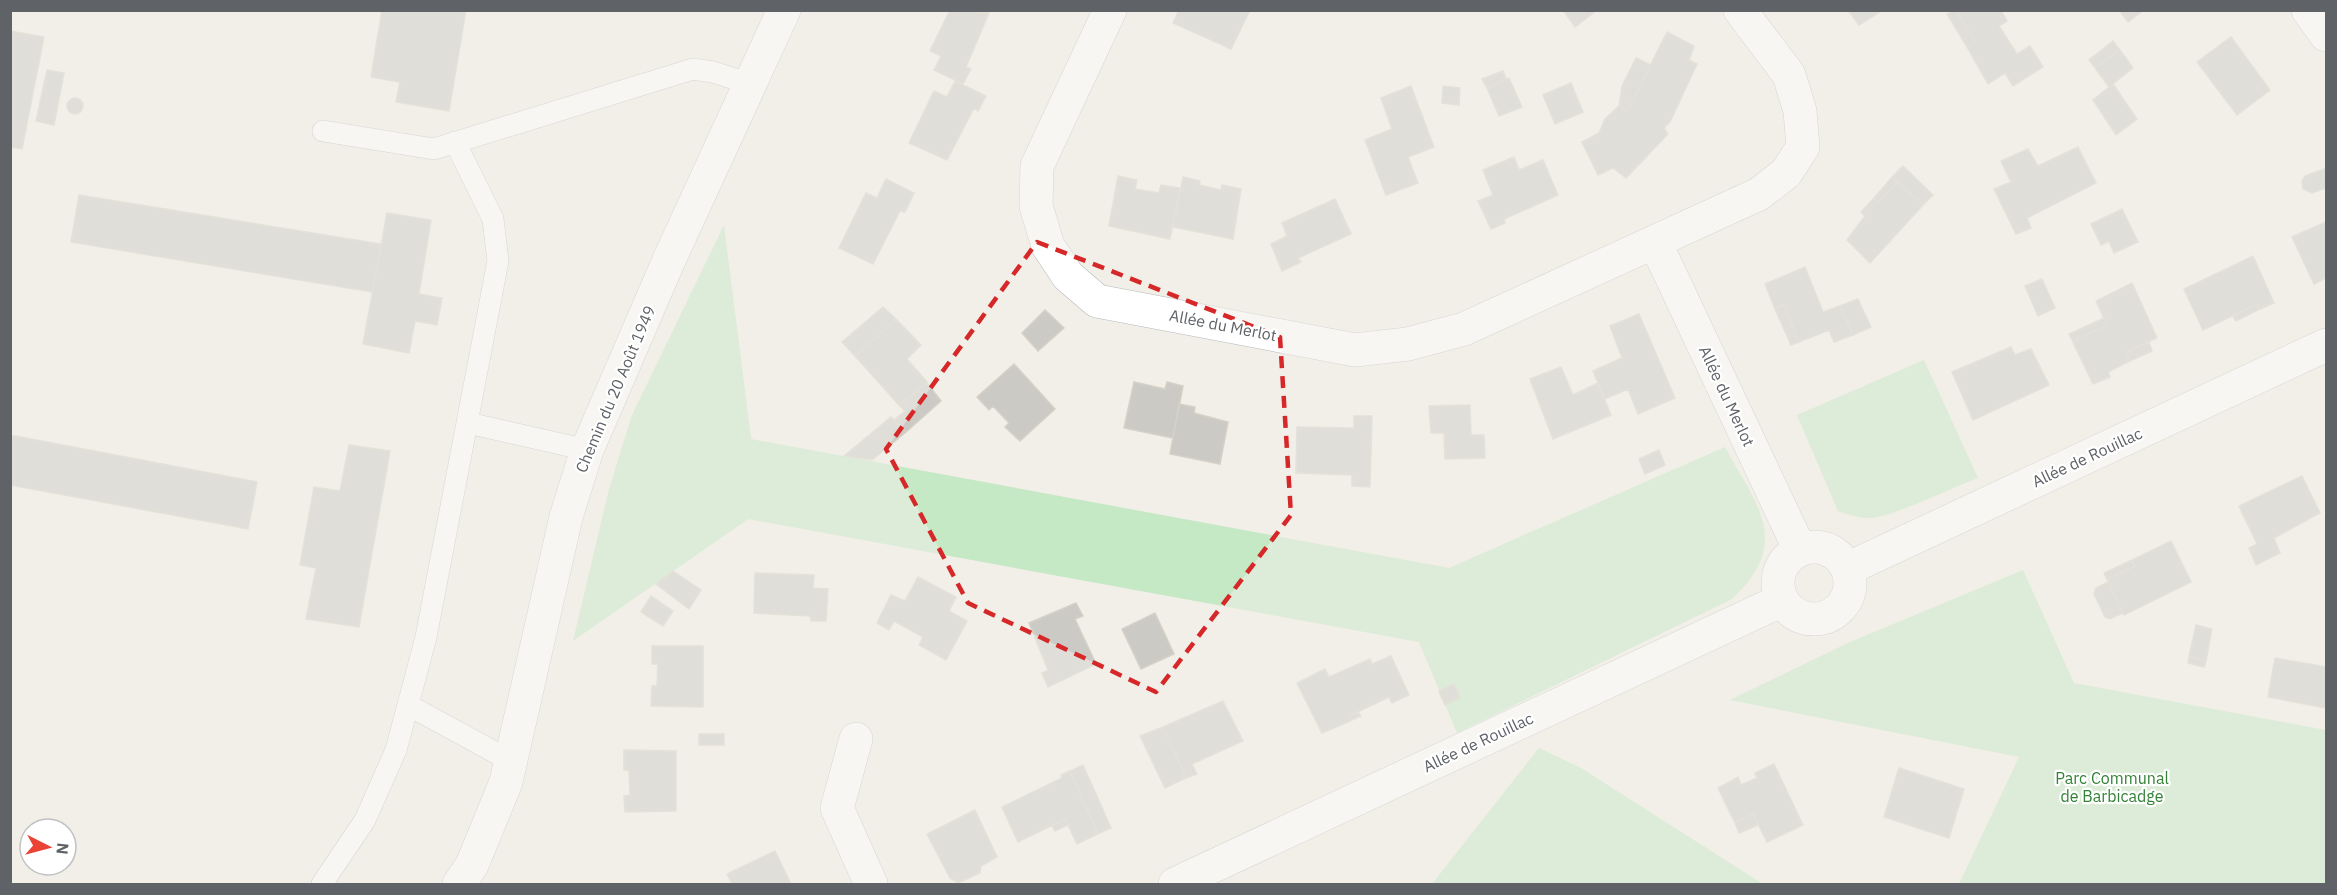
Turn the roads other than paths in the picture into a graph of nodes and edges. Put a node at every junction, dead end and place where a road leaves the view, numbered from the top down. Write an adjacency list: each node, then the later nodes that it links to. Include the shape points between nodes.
1 (784, 10): 6 (street, Chemin du 20 Août 1949)
2 (1110, 10): 9 (street, Allée du Merlot, via 1037,166 1036,206 1048,246 1068,276 1097,301 1366,349 1408,344 1464,328)
3 (1740, 10): 9 (street, Allée du Merlot, via 1789,75 1800,111 1803,147 1786,173 1759,194)
4 (2308, 10): 5 (street)
5 (2326, 35)
6 (750, 84): 8 (lane, via 693,69); 12 (street, Chemin du 20 Août 1949)
7 (323, 131): 8 (lane, via 434,149)
8 (455, 142): 11 (lane, via 493,219 498,261)
9 (1655, 242): 13 (street, Allée du Merlot)
10 (2326, 345): 14 (street, Allée de Rouillac)
11 (468, 423): 12 (lane); 16 (lane, via 426,637)
12 (587, 450): 18 (street, Chemin du 20 Août 1949, via 566,517)
13 (1800, 550): 14 (street, via 1827,549); 15 (street, via 1780,572)
14 (1848, 569): 15 (street, via 1850,591 1846,601 1830,616 1819,620 1798,616)
15 (1782, 600): 22 (street, Allée de Rouillac)
16 (408, 705): 18 (lane); 19 (lane, via 396,750 365,820)
17 (856, 739): 21 (street, via 837,808)
18 (511, 761): 20 (street, Chemin du 20 Août 1949, via 472,865)
19 (322, 885)
20 (459, 885)
21 (871, 885)
22 (1174, 885)

